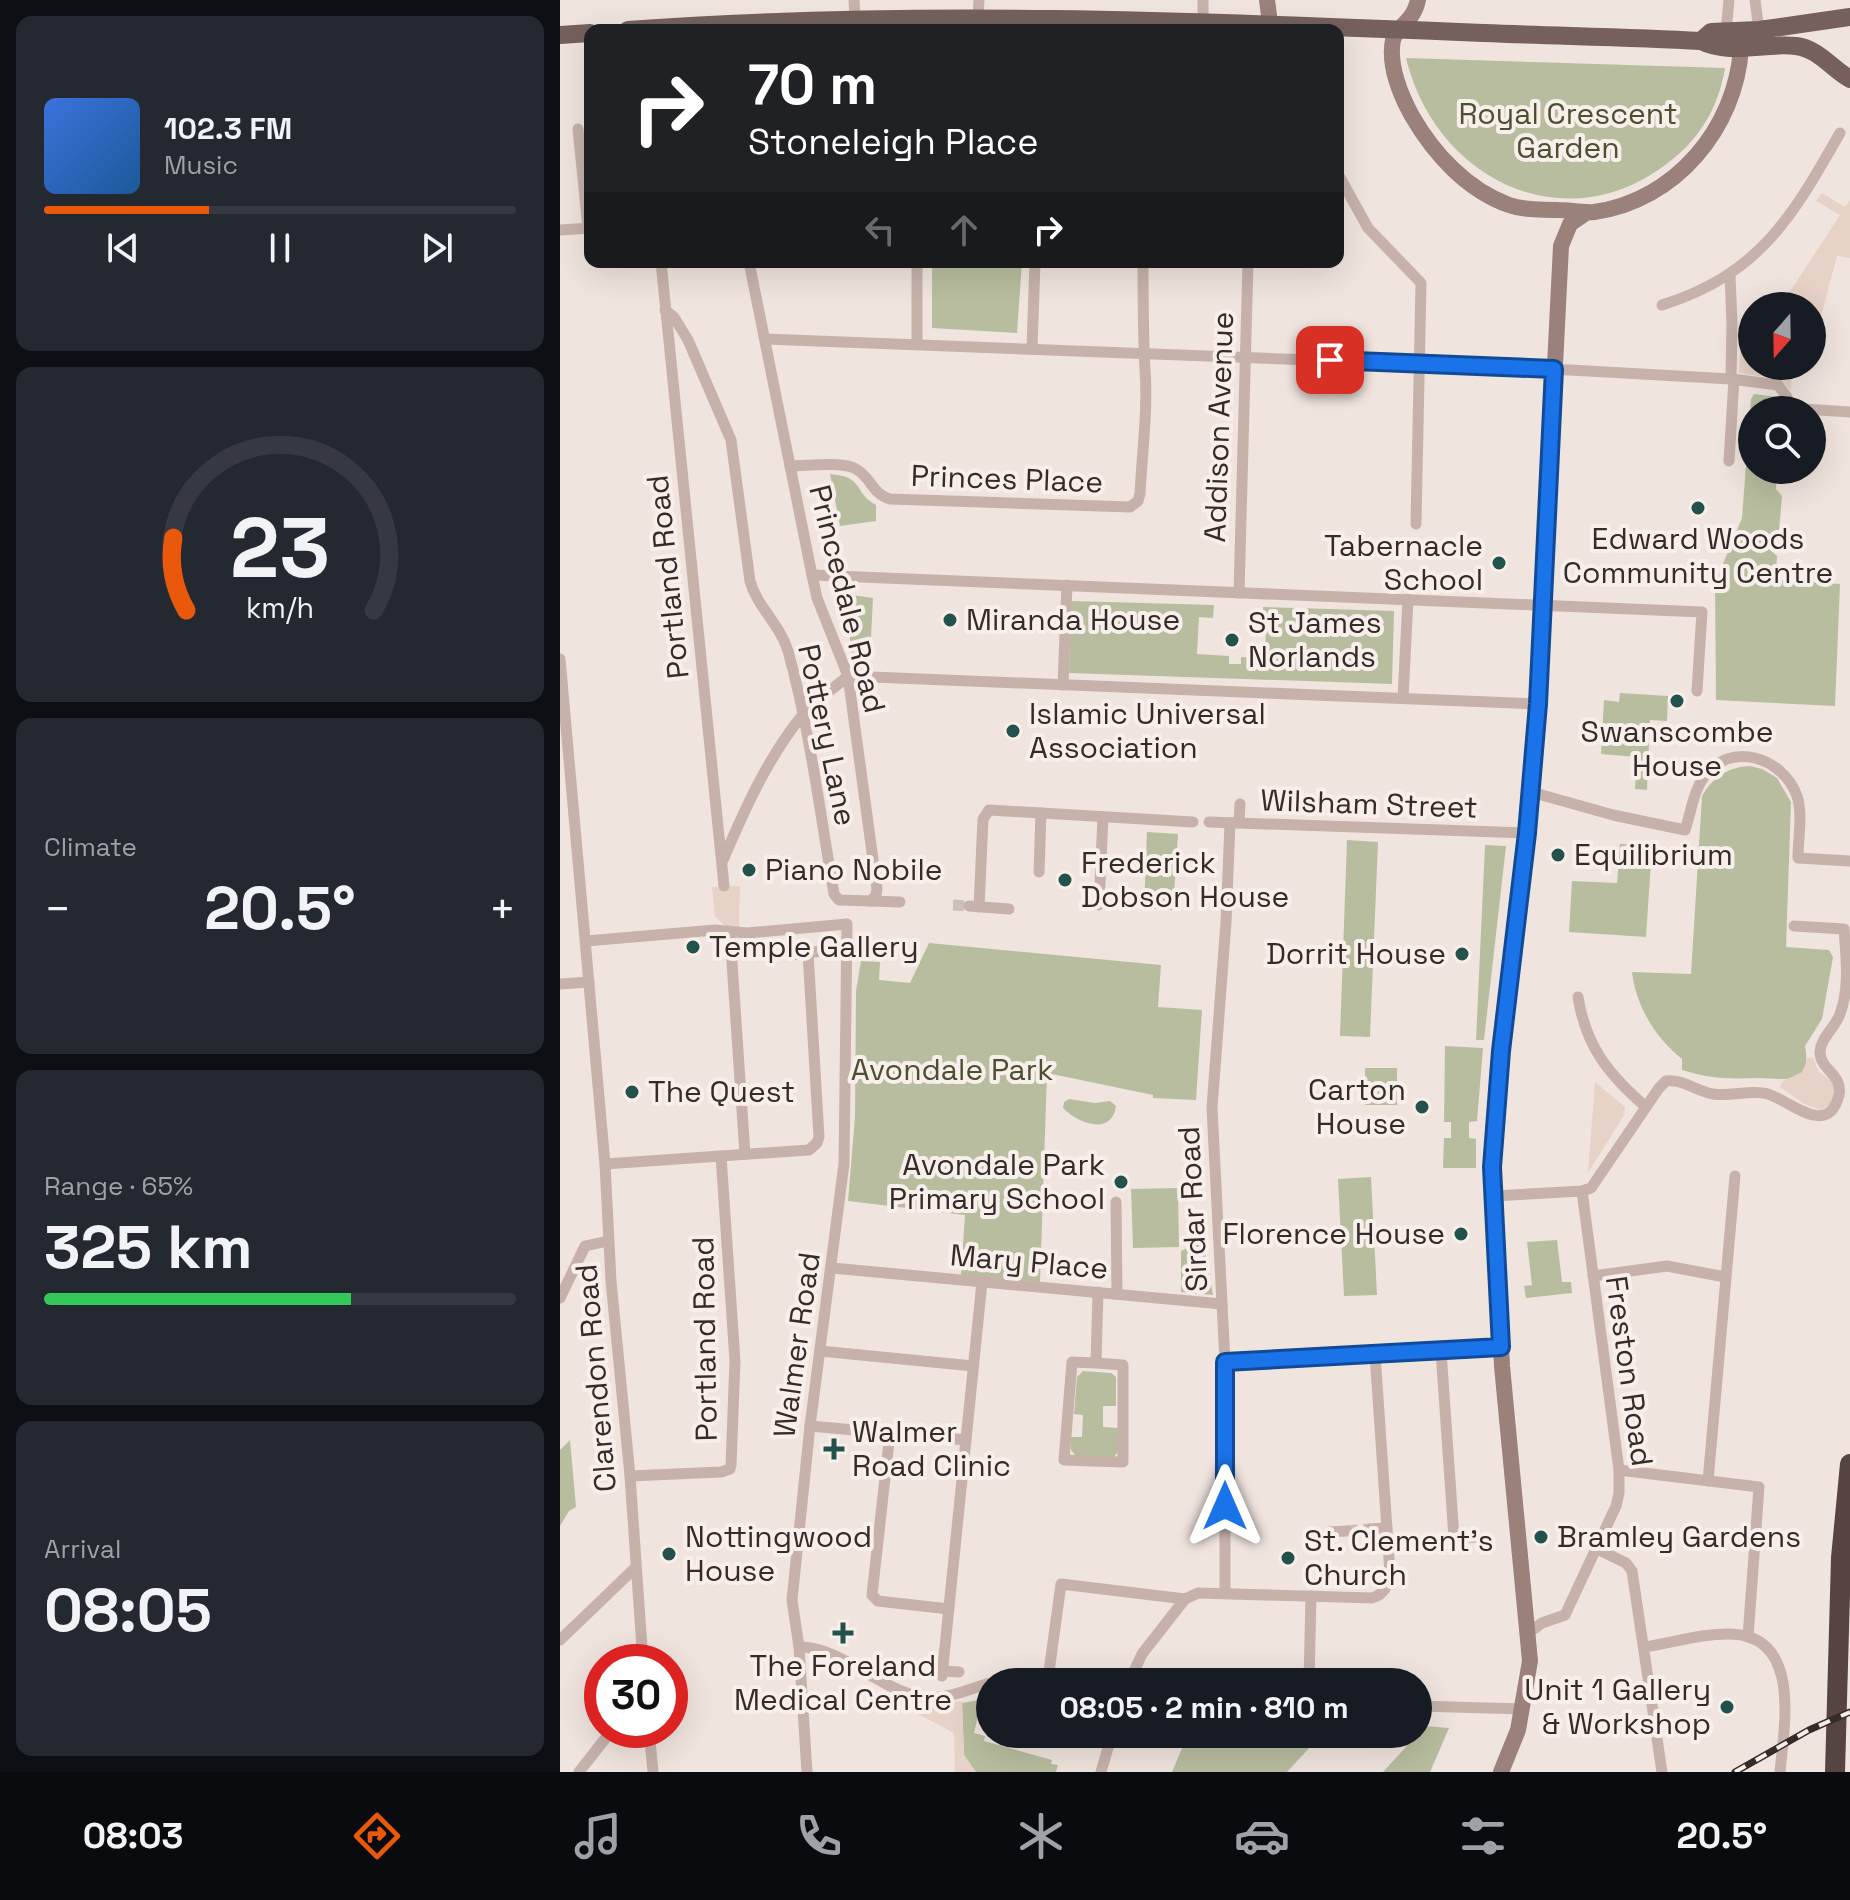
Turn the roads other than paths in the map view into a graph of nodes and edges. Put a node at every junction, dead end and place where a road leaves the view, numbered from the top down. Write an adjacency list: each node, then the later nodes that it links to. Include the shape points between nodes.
1 (1203, 0): 9 (street)
2 (1267, 0): 10 (street)
3 (1418, 0): 18 (street, via 1408,23)
4 (1729, 0): 20 (street)
5 (1755, 0): 19 (street)
6 (854, 9): 11 (main road); 12 (main road)
7 (978, 9): 12 (main road); 13 (main road)
8 (1850, 17): 19 (main road)
9 (1203, 22): 13 (main road); 14 (main road)
10 (1270, 23): 15 (main road); 16 (main road)
11 (738, 24)
12 (914, 24)
13 (1044, 24)
14 (1227, 24)
15 (1264, 24)
16 (1292, 24)
17 (1344, 26): 18 (main road)
18 (1399, 29): 23 (main road); 30 (street, via 1393,41 1399,87 1429,142 1459,175 1493,198)
19 (1759, 30): 20 (main road)
20 (1726, 32): 23 (main road, via 1711,32)
21 (584, 33): 22 (main road)
22 (560, 35)
23 (1701, 41): 24 (main road, via 1715,48)
24 (1741, 48): 25 (main road, via 1796,46); 31 (street, via 1736,87 1715,131 1688,166 1639,197)
25 (1850, 79)
26 (578, 129): 28 (street)
27 (1840, 133): 41 (street, via 1792,213)
28 (584, 183)
29 (1344, 185): 49 (street, via 1368,228 1421,283)
30 (1541, 211): 31 (street); 34 (street)
31 (1586, 213): 34 (street, via 1570,224)
32 (584, 228): 33 (street)
33 (560, 230)
34 (1561, 246): 50 (street)
35 (662, 268): 43 (street, Portland Road)
36 (750, 268): 44 (street, Princedale Road)
37 (917, 268): 45 (street)
38 (1035, 268): 46 (street)
39 (1143, 268): 47 (street)
40 (1248, 268): 48 (street, Addison Avenue)
41 (1730, 276): 42 (street); 51 (street)
42 (1662, 305)
43 (665, 310): 67 (street, Pottery Lane, via 688,340 731,440 750,581 781,632); 77 (street, Portland Road)
44 (765, 339): 45 (street); 54 (street, Princedale Road)
45 (917, 343): 46 (street)
46 (1032, 348): 47 (street)
47 (1142, 352): 48 (street); 54 (street, Princes Place, via 1141,482 1138,501 1130,507 890,499 875,492 855,468)
48 (1245, 356): 49 (street); 58 (street, Addison Avenue)
49 (1420, 364): 50 (street); 55 (street)
50 (1554, 369): 51 (street); 60 (street)
51 (1732, 379): 52 (street, via 1778,385 1788,408); 53 (street)
52 (1850, 412)
53 (1729, 461)
54 (790, 466): 56 (street, Princedale Road)
55 (1416, 524)
56 (812, 575): 57 (street); 62 (street, Princedale Road)
57 (1067, 585): 58 (street); 63 (street)
58 (1239, 593): 59 (street)
59 (1408, 599): 60 (street); 65 (street)
60 (1544, 607): 64 (street, via 1702,612); 66 (street)
61 (560, 659): 68 (street, Clarendon Road)
62 (848, 676): 63 (street); 67 (street); 81 (street, Princedale Road, via 877,889)
63 (1063, 685): 65 (street)
64 (1697, 691)
65 (1403, 698): 66 (street)
66 (1538, 704): 69 (street)
67 (803, 715): 77 (street, via 773,756); 81 (street, Pottery Lane, via 834,894 839,900)
68 (563, 730): 87 (street, Clarendon Road)
69 (1531, 792): 76 (street); 78 (street, via 1685,830 1698,788 1712,768 1727,759 1752,757 1774,766 1795,792 1798,858)
70 (1240, 804): 75 (street, Sirdar Road)
71 (1041, 813): 72 (street); 79 (street); 84 (street, via 985,814 974,906)
72 (1103, 817): 73 (street); 83 (street)
73 (1193, 822)
74 (1209, 822): 75 (street, Wilsham Street)
75 (1234, 823): 76 (street, Wilsham Street); 110 (street, Sirdar Road, via 1212,1108)
76 (1527, 833): 100 (street, via 1501,1051)
77 (723, 860): 80 (street, Portland Road)
78 (1850, 861)
79 (1039, 872)
80 (724, 886)
81 (871, 901): 82 (street)
82 (900, 902)
83 (1099, 905)
84 (1009, 909)
85 (1794, 926): 94 (street, via 1844,929 1846,996 1820,1049 1821,1059 1838,1080 1831,1109 1809,1116 1765,1093 1713,1094 1675,1081 1662,1083)
86 (730, 933): 87 (street); 95 (street); 103 (street, Walmer Road, via 847,924 844,1164)
87 (586, 941): 91 (street, Clarendon Road)
88 (830, 950): 89 (street)
89 (808, 953): 90 (street); 95 (street, via 819,1137 809,1150)
90 (790, 955)
91 (589, 982): 92 (street); 97 (street, Clarendon Road)
92 (560, 984)
93 (1578, 997): 94 (street, via 1582,1026 1597,1054)
94 (1646, 1107): 99 (street, via 1597,1181)
95 (745, 1154): 96 (street)
96 (721, 1156): 97 (street); 123 (street, Portland Road, via 735,1361 730,1469)
97 (605, 1164): 102 (street, Clarendon Road)
98 (1735, 1176): 105 (street)
99 (1582, 1191): 100 (street); 104 (street, Freston Road)
100 (1493, 1196): 111 (street)
101 (1116, 1202): 108 (street)
102 (608, 1241): 109 (street, via 585,1246); 123 (street, Clarendon Road)
103 (832, 1268): 106 (street, Mary Place); 112 (street, Walmer Road)
104 (1593, 1276): 105 (street, via 1667,1266); 122 (street, Freston Road)
105 (1725, 1277): 124 (street)
106 (982, 1282): 107 (street, Mary Place); 117 (street)
107 (1098, 1292): 108 (street, Mary Place); 116 (street)
108 (1117, 1294): 110 (street, Mary Place)
109 (560, 1298)
110 (1222, 1304): 115 (street, Sirdar Road)
111 (1501, 1347): 113 (street); 136 (street)
112 (820, 1351): 117 (street); 118 (street, Walmer Road)
113 (1441, 1351): 114 (street); 129 (street, via 1454,1538)
114 (1375, 1354): 115 (street); 125 (street)
115 (1225, 1362): 132 (street, Sirdar Road)
116 (1096, 1363): 116 (street, via 1123,1365 1123,1462 1064,1460 1072,1362)
117 (973, 1366): 120 (street)
118 (810, 1426): 119 (street); 141 (street, Walmer Road, via 792,1600)
119 (890, 1433): 120 (street); 135 (street, via 872,1595 878,1601)
120 (966, 1440): 135 (street)
121 (1850, 1464): 160 (highway, via 1841,1558)
122 (1619, 1470): 124 (street); 130 (street, Freston Road, via 1616,1506)
123 (630, 1476): 131 (street, Clarendon Road)
124 (1708, 1481): 137 (street, via 1759,1487)
125 (1387, 1528): 126 (street); 133 (street, via 1390,1573 1380,1595)
126 (1370, 1529)
127 (1347, 1531): 128 (street)
128 (1329, 1532)
129 (1477, 1537)
130 (1597, 1549): 136 (street, Freston Road, via 1565,1615); 142 (street, via 1632,1571)
131 (635, 1568): 138 (street); 140 (street, Clarendon Road)
132 (1225, 1593): 133 (street); 134 (street, via 1198,1593)
133 (1311, 1596): 145 (street)
134 (1185, 1599): 143 (street, via 1061,1584); 144 (street)
135 (949, 1609): 146 (street, via 942,1674)
136 (1527, 1634): 149 (street, via 1530,1661)
137 (1748, 1637): 142 (street, via 1727,1633); 159 (street, via 1768,1650 1783,1676)
138 (560, 1640)
139 (1850, 1643): 160 (highway)
140 (641, 1644)
141 (799, 1647): 147 (street, via 825,1651 920,1697 950,1696); 155 (street, Walmer Road)
142 (1645, 1647): 158 (street)
143 (1050, 1668)
144 (1136, 1668)
145 (1309, 1668)
146 (959, 1672)
147 (976, 1688)
148 (1432, 1706): 149 (street)
149 (1523, 1709): 157 (street)
150 (598, 1748): 153 (street)
151 (651, 1748): 154 (street)
152 (1108, 1748): 156 (street)
153 (579, 1772)
154 (653, 1772)
155 (807, 1772)
156 (1101, 1772)
157 (1501, 1772)
158 (1662, 1772)
159 (1780, 1772)
160 (1836, 1772)

